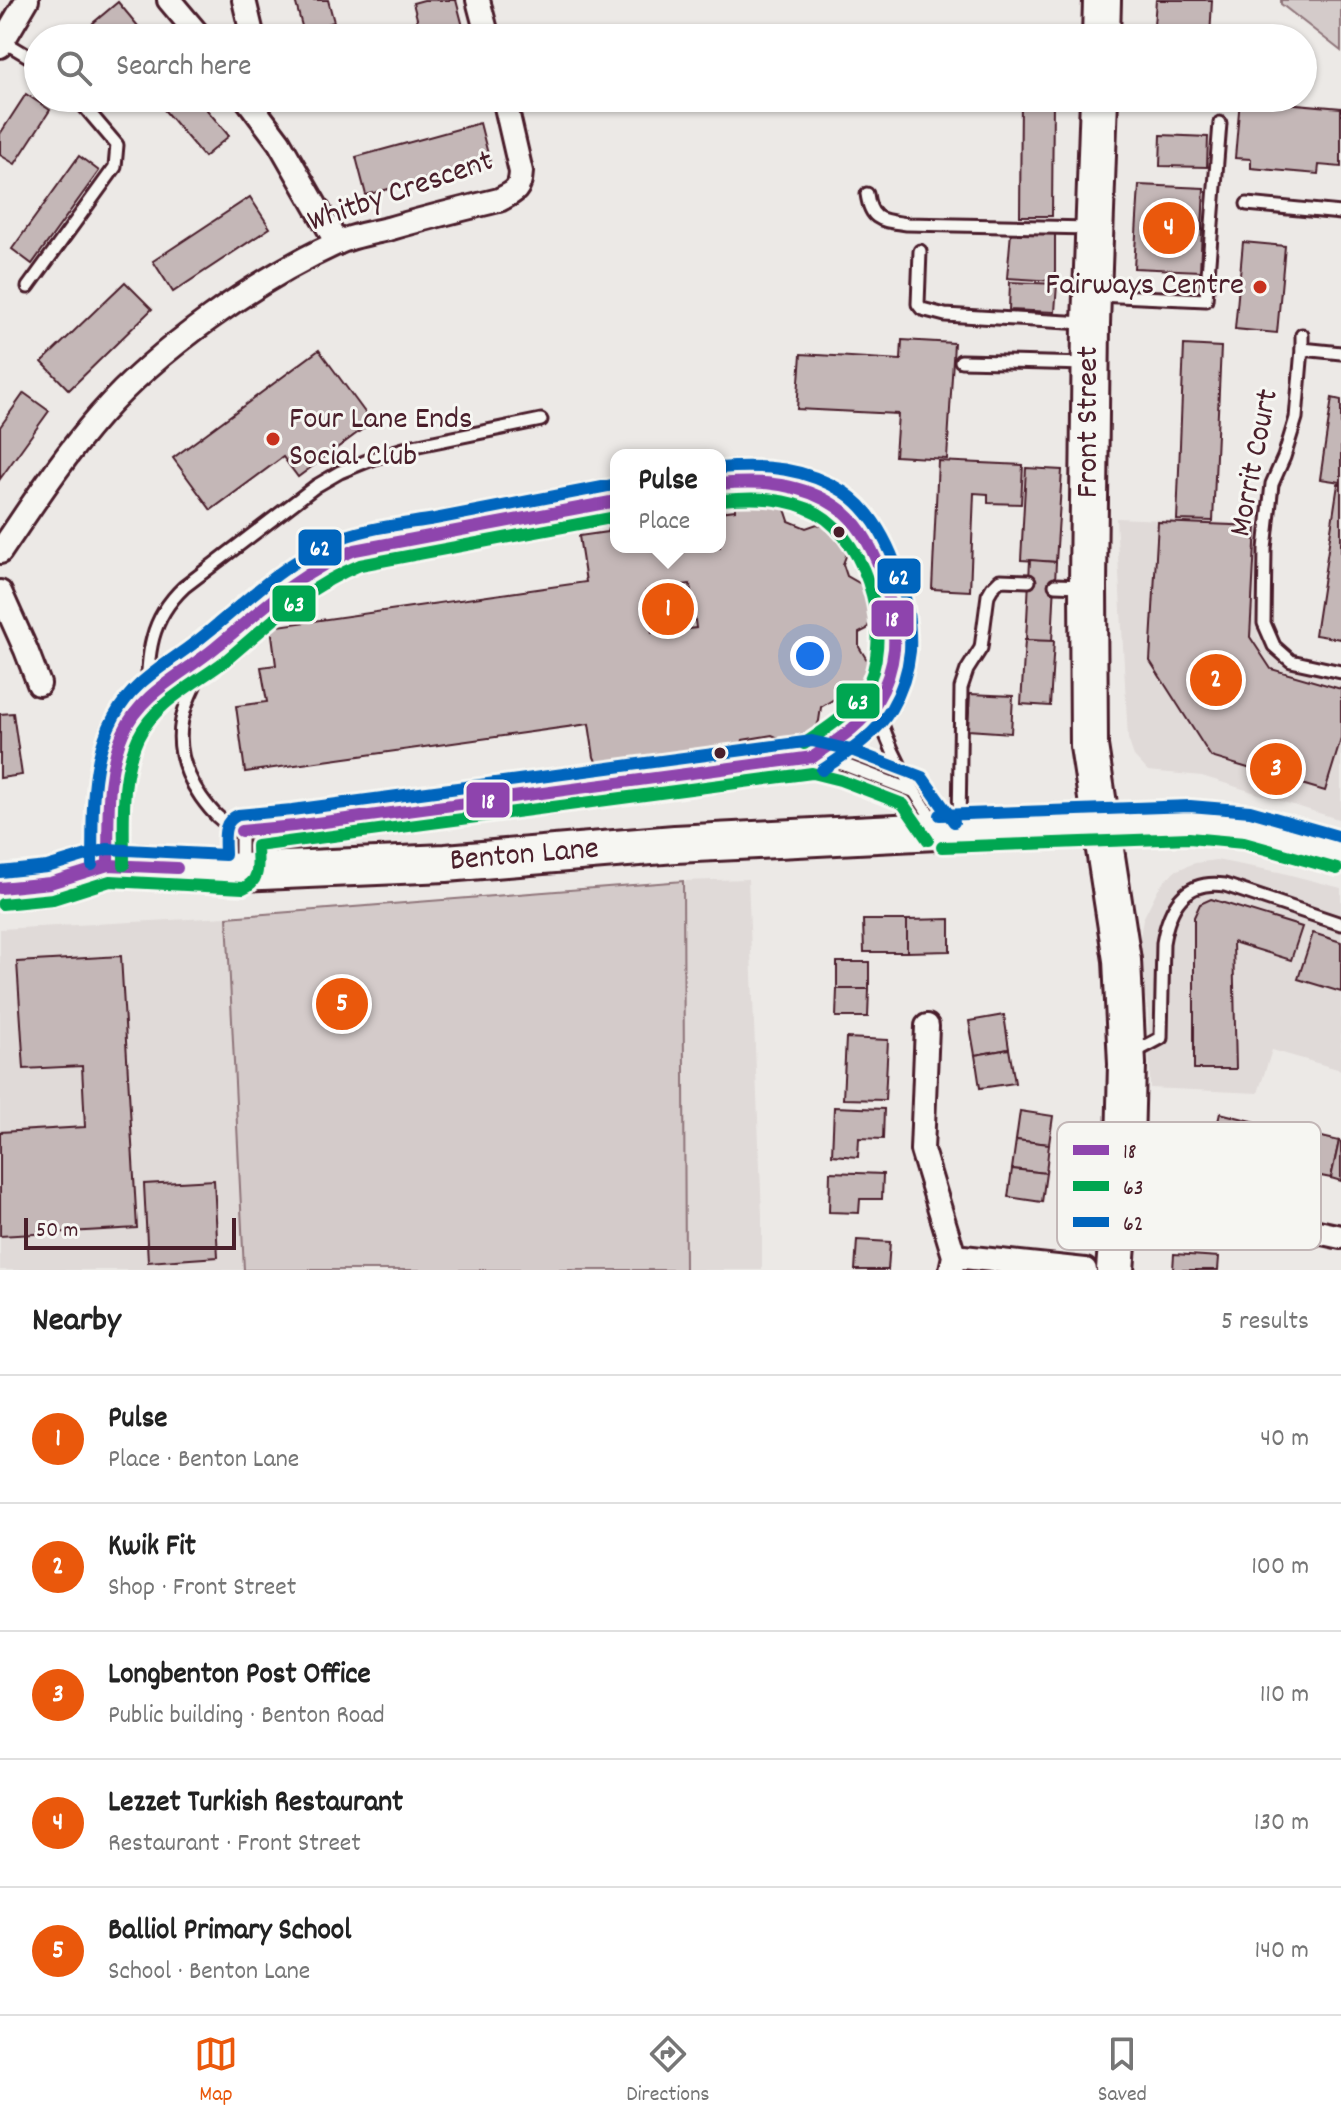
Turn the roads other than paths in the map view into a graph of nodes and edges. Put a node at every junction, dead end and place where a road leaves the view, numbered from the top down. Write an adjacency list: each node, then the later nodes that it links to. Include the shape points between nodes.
1 (27, 0): 10 (street)
2 (169, 0): 6 (street)
3 (244, 0): 7 (street)
4 (478, 0): 8 (street)
5 (1102, 0): 9 (main road)
6 (189, 24)
7 (250, 24)
8 (484, 24)
9 (1101, 24)
10 (2, 43): 11 (lane)
11 (24, 55)
12 (89, 112): 23 (lane, via 117,145 115,167)
13 (256, 112): 21 (street)
14 (507, 112): 21 (street, Whitby Crescent, via 521,172 514,192)
15 (1099, 112): 20 (main road, Front Street)
16 (1220, 123): 24 (lane, via 1206,300)
17 (867, 194): 20 (lane, via 869,210 889,221)
18 (1247, 204): 19 (lane)
19 (1341, 213)
20 (1095, 228): 24 (main road, Front Street)
21 (337, 243): 33 (street, Whitby Crescent, via 224,308 135,380 78,440)
22 (920, 251): 24 (lane, via 922,309 945,315)
23 (28, 287)
24 (1092, 309): 29 (main road, Front Street)
25 (1302, 335): 26 (lane)
26 (1302, 349): 27 (lane, Morrit Court); 37 (lane, Morrit Court, via 1296,418 1272,484 1264,623 1274,646 1291,661)
27 (1341, 353)
28 (961, 361): 29 (lane)
29 (1091, 364): 43 (main road, Front Street, via 1072,586)
30 (541, 420): 39 (lane, via 414,446 316,486 173,597 153,632)
31 (726, 484): 40 (lane, via 792,486 823,498 853,521 876,562 894,621 893,658)
32 (610, 502): 36 (lane, via 339,556 281,592)
33 (0, 552)
34 (1029, 581): 44 (lane, via 1000,580 985,602 981,648 961,688)
35 (0, 592): 38 (street)
36 (215, 648): 39 (lane); 45 (lane, via 187,698 181,746 199,794 216,816)
37 (1341, 672)
38 (39, 684)
39 (147, 699): 47 (street, via 128,722 118,747 109,800)
40 (876, 704): 41 (lane); 42 (lane)
41 (813, 757): 42 (lane); 45 (lane)
42 (913, 791): 44 (lane)
43 (1099, 823): 44 (main road, Benton Lane); 46 (main road, Benton Lane, via 1247,827); 52 (main road, Front Street, via 1122,960)
44 (950, 830): 48 (main road, Benton Lane)
45 (241, 831): 48 (lane)
46 (1341, 854)
47 (108, 865): 48 (main road, Benton Lane); 49 (main road, Benton Lane, via 50,883)
48 (241, 872)
49 (0, 888)
50 (1341, 924): 52 (lane, via 1225,885 1196,887 1177,901 1165,928 1161,1038)
51 (927, 1026): 57 (street, via 922,1150)
52 (1126, 1056): 53 (main road, Front Street)
53 (1124, 1122)
54 (1321, 1233): 55 (street)
55 (1341, 1237)
56 (1117, 1250): 59 (main road, Front Street)
57 (953, 1263): 58 (street)
58 (1085, 1270)
59 (1115, 1270)

